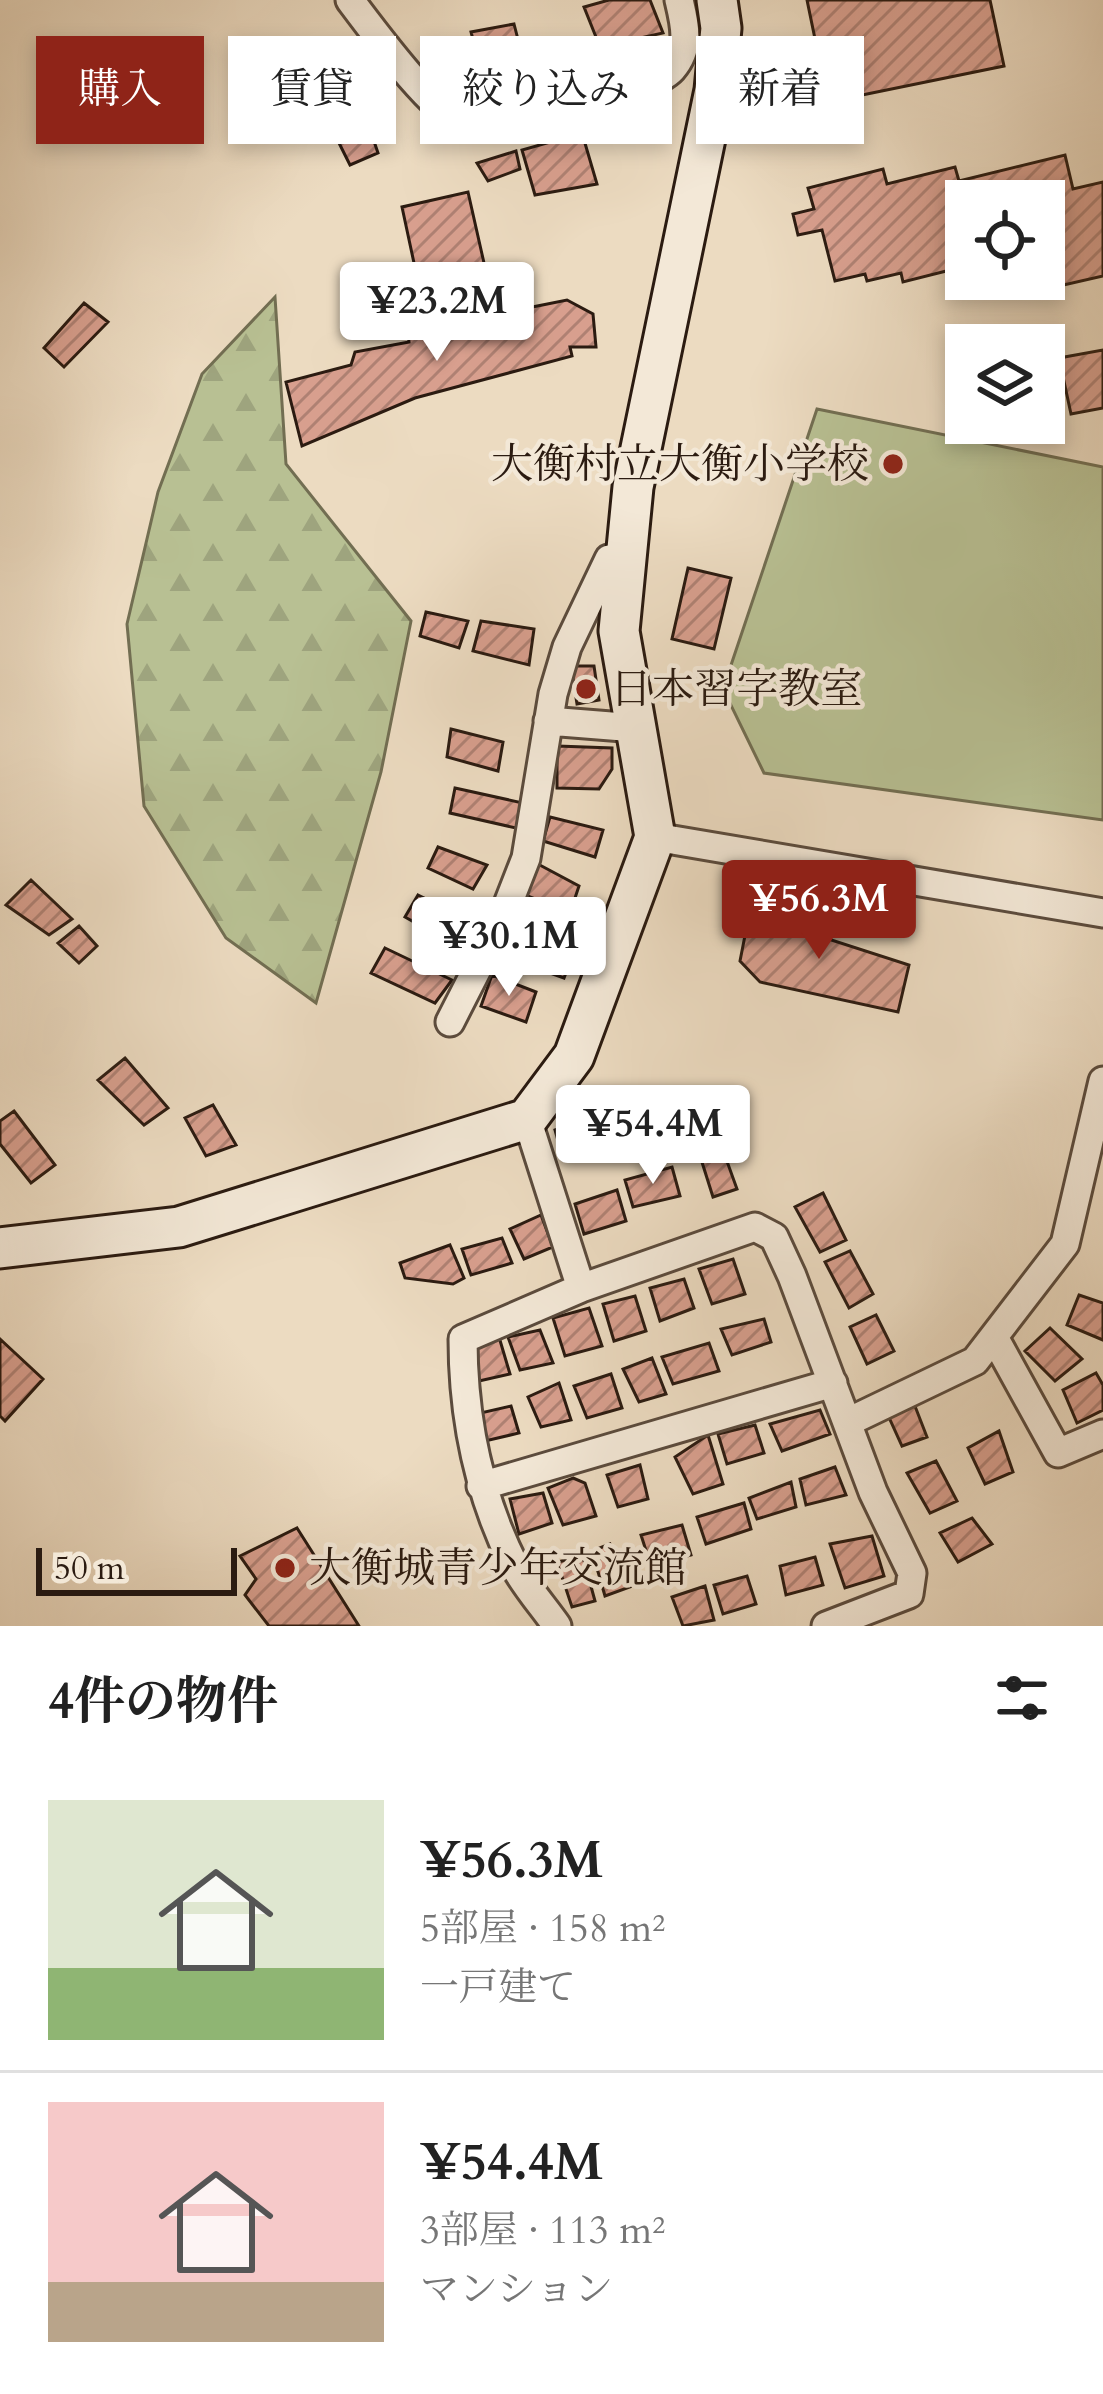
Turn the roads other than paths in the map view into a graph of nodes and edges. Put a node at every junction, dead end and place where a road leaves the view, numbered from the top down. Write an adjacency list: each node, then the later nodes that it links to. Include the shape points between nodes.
1 (350, 0): 2 (street, via 441,106 454,118 483,123 650,85 673,68 688,36)
2 (680, 0)
3 (717, 0): 4 (street, via 715,90)
4 (626, 558): 5 (street, via 609,559 567,647); 6 (street, via 620,631)
5 (548, 722): 6 (street); 9 (street, via 526,858)
6 (636, 728): 7 (street)
7 (655, 837): 8 (street); 11 (street, via 574,1056)
8 (1103, 914)
9 (450, 1022)
10 (1103, 1082): 12 (street)
11 (526, 1119): 13 (street, via 179,1227); 14 (street)
12 (1095, 1165): 15 (street, via 1065,1244)
13 (0, 1248)
14 (581, 1288): 16 (street, via 754,1227 774,1237); 19 (street, via 463,1339)
15 (994, 1336): 17 (street, via 975,1361); 18 (street, via 1058,1453)
16 (833, 1383): 17 (street); 19 (street)
17 (848, 1422): 21 (street, via 912,1573 909,1594)
18 (1103, 1434)
19 (481, 1486): 20 (street, via 516,1568)
20 (557, 1626)
21 (826, 1626)

